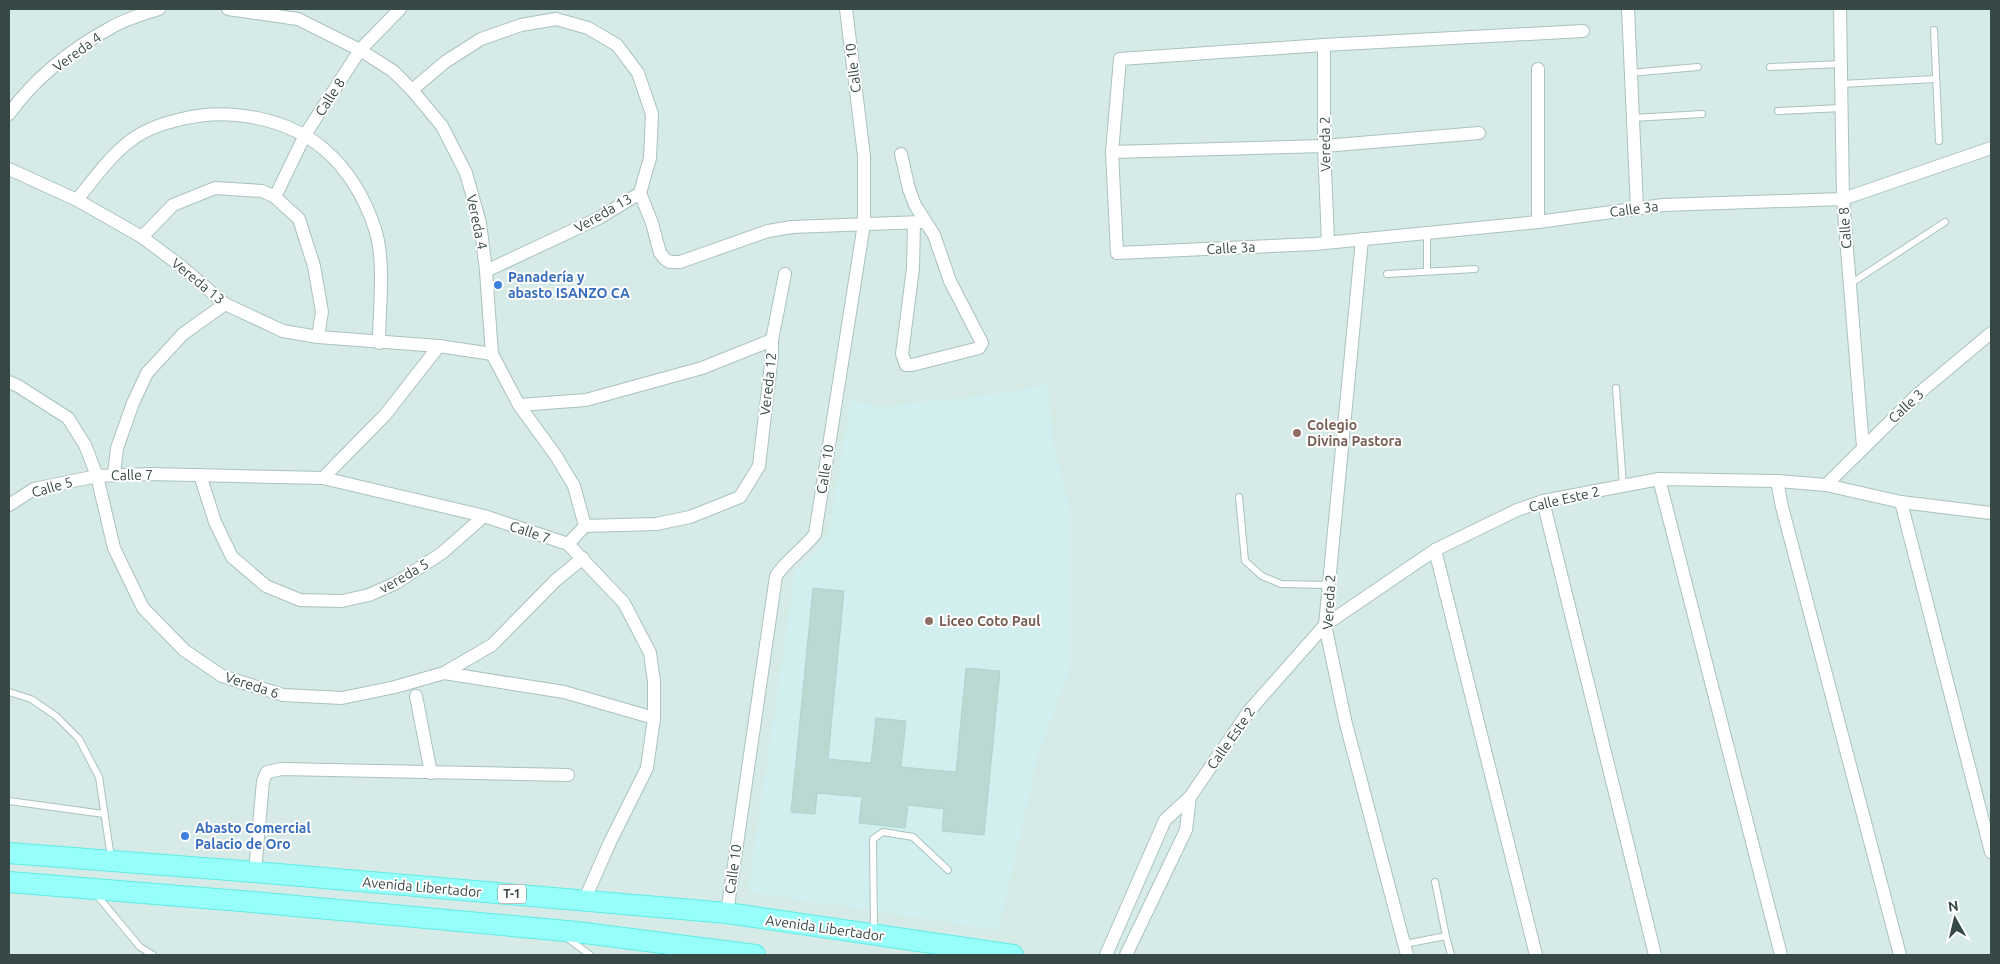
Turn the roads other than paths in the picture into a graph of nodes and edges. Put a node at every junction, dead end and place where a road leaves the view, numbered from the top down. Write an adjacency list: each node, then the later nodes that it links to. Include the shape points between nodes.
1 (158, 9): 21 (street, Vereda 4, via 113,26 65,57 19,100)
2 (228, 9): 10 (street, Vereda 4, via 298,19)
3 (400, 9): 10 (street, Calle 8)
4 (846, 9): 40 (street, Calle 10, via 864,156)
5 (1628, 9): 15 (street)
6 (1840, 9): 11 (street, Calle 8)
7 (1934, 30): 16 (lane)
8 (1583, 31): 9 (street, Calle 3a)
9 (1324, 45): 27 (street, Vereda 2); 29 (street, Calle 3a, via 1120,60)
10 (360, 50): 18 (street, Vereda 4, via 393,71); 25 (street, Calle 8)
11 (1841, 64): 13 (lane); 17 (street, Calle 8)
12 (1698, 67): 15 (lane)
13 (1770, 67)
14 (1538, 69): 38 (street)
15 (1630, 73): 23 (street)
16 (1935, 79): 17 (lane); 26 (lane)
17 (1841, 84): 19 (street, Calle 8)
18 (412, 90): 32 (street, Vereda 13, via 481,38 521,25 556,19 588,28 617,45 638,73 652,114 650,158); 46 (street, Vereda 4, via 442,126 466,173 480,223)
19 (1842, 108): 20 (lane); 34 (street, Calle 8)
20 (1778, 111)
21 (9, 114)
22 (1702, 114): 23 (lane)
23 (1632, 118): 36 (street)
24 (1479, 133): 27 (street)
25 (305, 136): 33 (street, Calle 8); 35 (street, via 268,121 235,113 196,115 158,125 130,140 106,163); 55 (street, via 325,150 348,175 375,227 381,254)
26 (1939, 141)
27 (1324, 146): 29 (street); 44 (street, Vereda 2)
28 (1991, 148): 34 (street, Calle 3a)
29 (1112, 152): 44 (street, Calle 3a, via 1117,253)
30 (901, 154): 37 (street)
31 (9, 169): 35 (street, Vereda 13)
32 (640, 192): 40 (street, via 660,253 670,262 680,262 768,231); 46 (street, Vereda 13, via 599,218)
33 (275, 197): 42 (street, via 262,191 215,188 173,205); 53 (street, via 299,219 314,266 322,312)
34 (1843, 199): 36 (street, Calle 3a); 50 (street, Calle 8)
35 (77, 200): 42 (street, Vereda 13)
36 (1638, 208): 38 (street, Calle 3a)
37 (920, 222): 37 (street, via 934,235 959,301 982,343 978,348 906,365 902,354); 40 (street)
38 (1538, 222): 41 (street, Calle 3a)
39 (1945, 222): 50 (lane)
40 (864, 224): 100 (street, Calle 10, via 815,534 807,545 784,563 776,576)
41 (1427, 233): 43 (street, Calle 3a); 47 (lane)
42 (142, 236): 51 (street, Vereda 13)
43 (1362, 239): 44 (street, Calle 3a); 80 (street, Vereda 2)
44 (1328, 242)
45 (1475, 269): 47 (lane)
46 (486, 270): 57 (street, Vereda 4)
47 (1427, 271): 49 (lane)
48 (785, 274): 54 (street)
49 (1388, 274)
50 (1849, 284): 61 (street, Calle 8)
51 (225, 304): 53 (street, Vereda 13, via 283,332); 62 (street, via 183,334 147,373 117,448)
52 (1991, 333): 61 (street, Calle 3, via 1918,394)
53 (318, 337): 55 (street, Vereda 13)
54 (772, 340): 60 (street, Vereda 12, via 702,368 586,400); 76 (street, Vereda 12, via 759,466 740,497 690,518 656,524)
55 (379, 342): 56 (street, Vereda 13)
56 (439, 346): 57 (street, Vereda 13); 65 (street, via 385,415)
57 (492, 354): 60 (street, Vereda 4)
58 (9, 382): 64 (street, Vereda 6, via 68,418 85,445)
59 (1616, 388): 69 (lane)
60 (519, 405): 76 (street, Vereda 4, via 574,486)
61 (1863, 447): 68 (street, Calle 3)
62 (114, 474): 63 (street, Calle 7); 64 (street, Calle 7)
63 (200, 475): 65 (street, Calle 7); 75 (street, vereda 5, via 214,522 232,557 266,586 300,600 342,601 369,595 396,583 442,553)
64 (97, 476): 73 (street, Calle 5, via 34,489); 82 (street, Vereda 6, via 114,548 143,608 184,650 222,676 283,695 342,698)
65 (323, 478): 75 (street, Calle 7)
66 (1659, 479): 67 (street, Calle Este 2); 69 (street, Calle Este 2); 114 (street)
67 (1777, 481): 68 (street, Calle Este 2); 115 (street)
68 (1826, 485): 72 (street, Calle Este 2)
69 (1623, 486): 71 (street, Calle Este 2)
70 (1239, 497): 80 (lane, via 1245,561 1262,576 1281,584)
71 (1544, 501): 78 (street, Calle Este 2, via 1517,510); 113 (street)
72 (1901, 502): 74 (street, Calle Este 2); 91 (street)
73 (9, 505)
74 (1991, 512)
75 (484, 516): 77 (street, Calle 7)
76 (585, 526): 77 (street)
77 (568, 544): 79 (street, Calle 7)
78 (1435, 550): 81 (street, Calle Este 2); 112 (street)
79 (583, 558): 82 (street, via 556,580 492,645); 85 (street, Calle 7, via 624,603 650,653)
80 (1329, 585): 81 (street, Vereda 2)
81 (1325, 625): 88 (street, Calle Este 2, via 1249,712); 104 (street, Vereda 2, via 1346,724)
82 (444, 673): 85 (street, Vereda 6, via 564,692)
83 (9, 692): 90 (lane, via 31,699 50,711 79,739 99,776)
84 (416, 696): 86 (street)
85 (654, 718): 99 (street, Calle 7, via 647,768)
86 (430, 773): 87 (street); 95 (street, via 282,769 267,772 263,781)
87 (568, 775)
88 (1190, 797): 109 (street, Calle Este 2, via 1165,820); 110 (street, Calle Este 2, via 1186,830)
89 (9, 801): 90 (lane)
90 (104, 814): 93 (lane)
91 (1991, 852)
92 (9, 853): 93 (main road, Avenida Libertador / T-1)
93 (111, 861): 95 (main road, Avenida Libertador / T-1)
94 (948, 870): 102 (lane, via 913,837 883,832 873,839)
95 (256, 872): 99 (main road, Avenida Libertador / T-1)
96 (9, 882): 98 (main road)
97 (1435, 882): 103 (lane)
98 (91, 888): 101 (main road); 105 (lane, via 140,947)
99 (584, 901): 100 (main road, Avenida Libertador / T-1)
100 (727, 913): 102 (main road, Avenida Libertador / T-1)
101 (557, 931): 106 (lane); 107 (main road)
102 (874, 935): 108 (main road, Avenida Libertador / T-1)
103 (1446, 936): 104 (lane); 111 (lane)
104 (1406, 950)
105 (153, 955)
106 (590, 955)
107 (755, 955)
108 (1013, 955)
109 (1106, 955)
110 (1126, 955)
111 (1451, 955)
112 (1536, 955)
113 (1655, 955)
114 (1781, 955)
115 (1900, 955)

